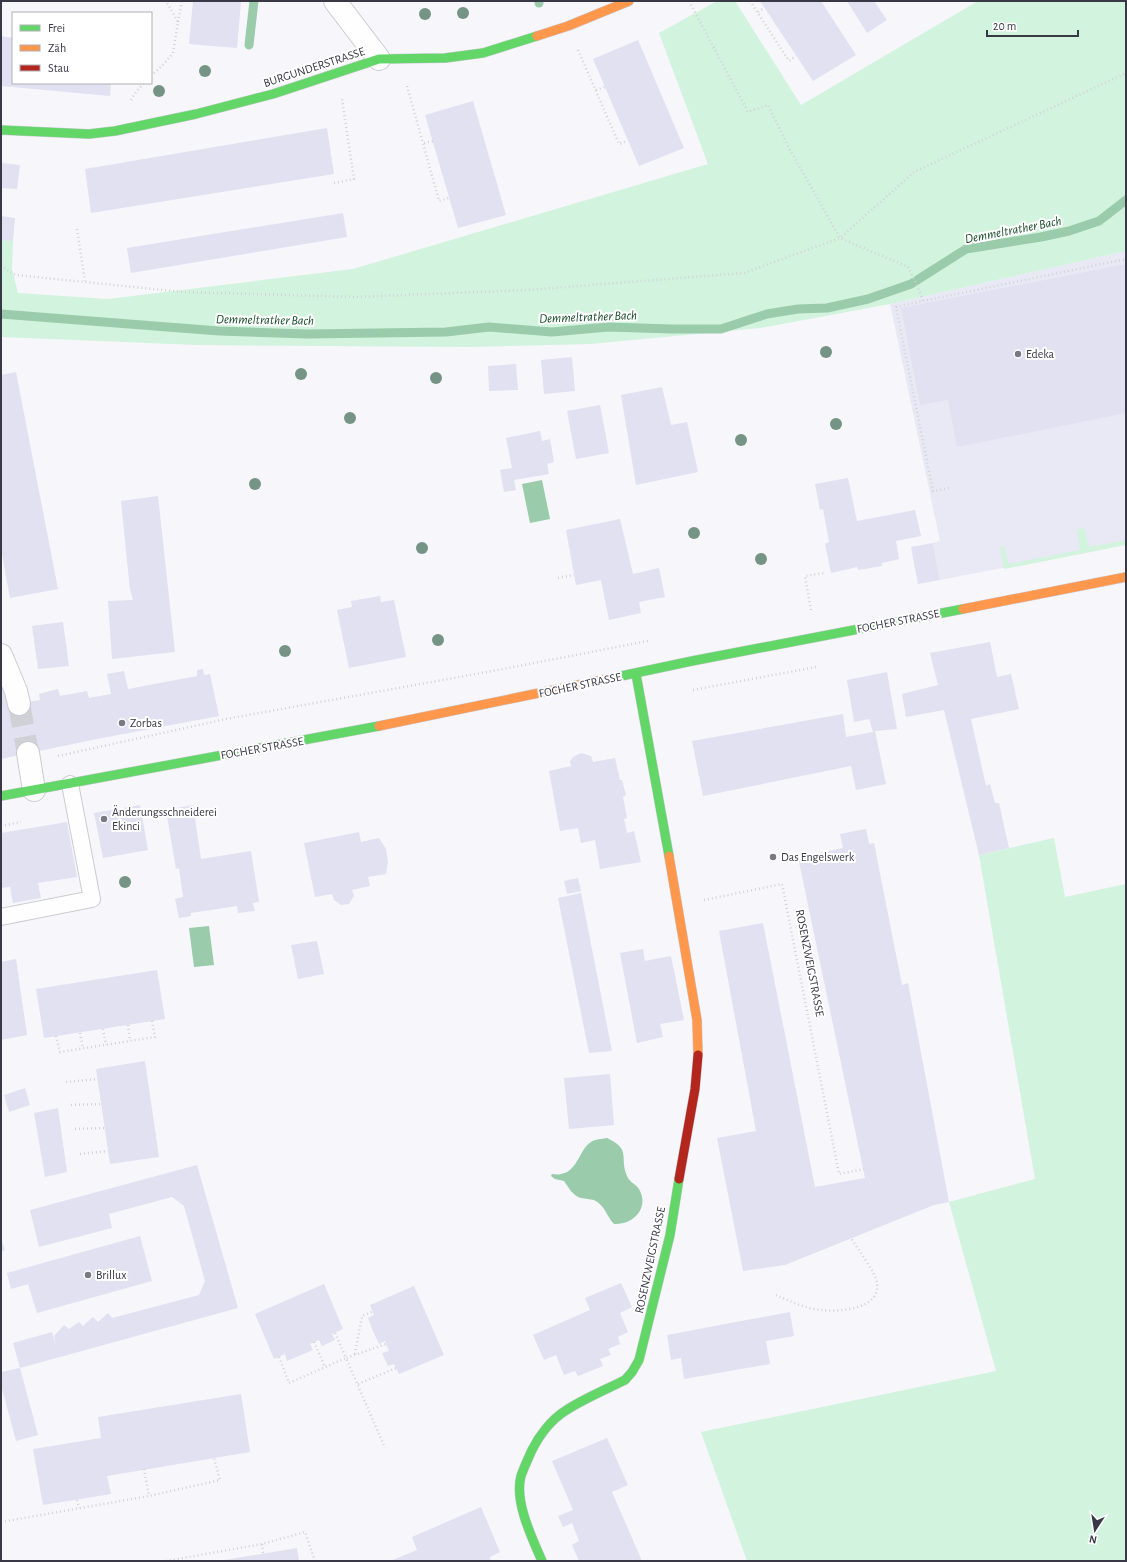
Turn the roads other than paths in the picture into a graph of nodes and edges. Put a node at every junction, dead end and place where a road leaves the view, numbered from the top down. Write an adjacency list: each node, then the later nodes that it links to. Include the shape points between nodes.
1 (335, 1): 3 (street)
2 (629, 1): 3 (street, BURGUNDERSTRASSE, via 568,26 482,53 444,58)
3 (389, 59): 4 (street, BURGUNDERSTRASSE, via 273,94 115,131 89,134)
4 (1, 130)
5 (1126, 577): 7 (street, FOCHER STRASSE)
6 (1, 655): 8 (street)
7 (636, 674): 10 (street, FOCHER STRASSE); 14 (street, ROSENZWEIGSTRASSE, via 697,1020 695,1089 670,1235 642,1349 632,1372 625,1380 564,1411 547,1427 536,1442 522,1476 522,1505)
8 (19, 704)
9 (28, 758): 11 (street)
10 (70, 784): 11 (street, FOCHER STRASSE); 13 (lane, via 92,899)
11 (34, 790): 12 (street, FOCHER STRASSE)
12 (1, 796)
13 (1, 917)
14 (542, 1561)

